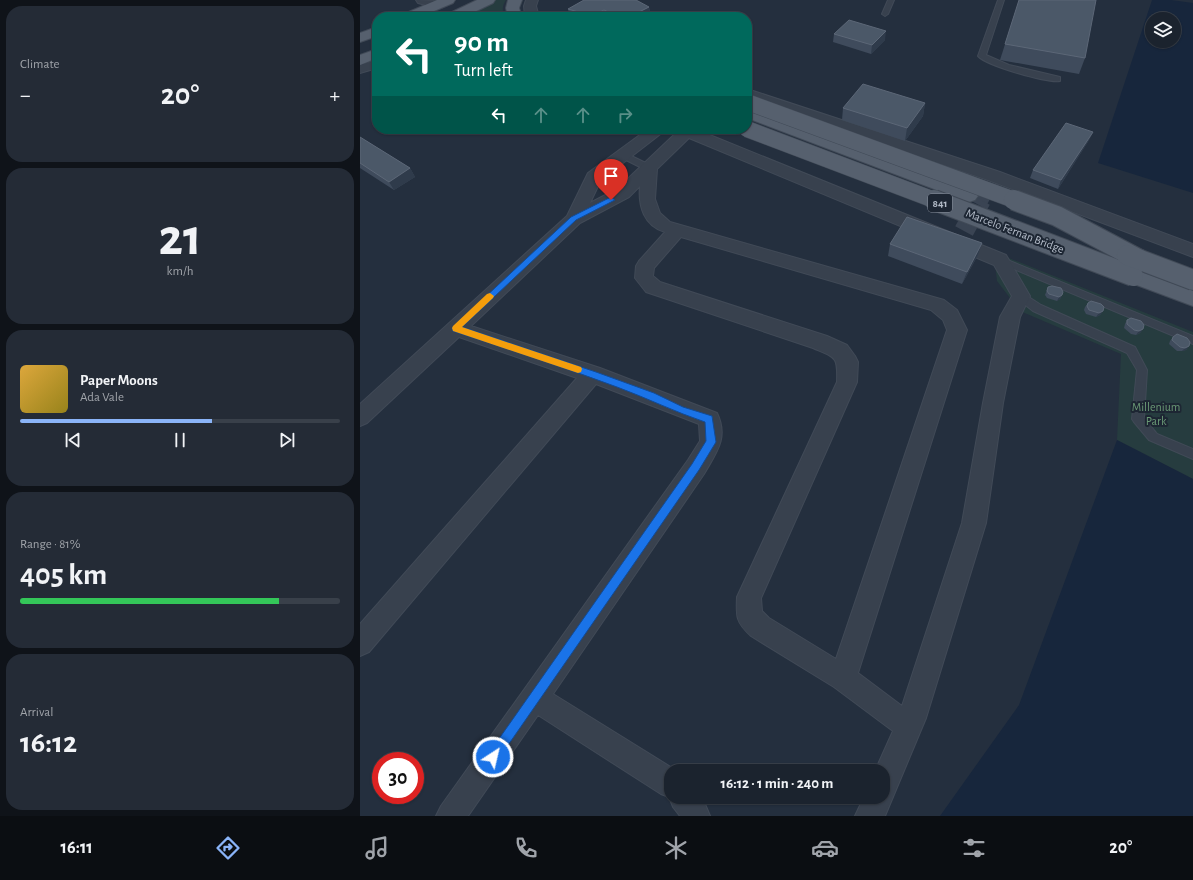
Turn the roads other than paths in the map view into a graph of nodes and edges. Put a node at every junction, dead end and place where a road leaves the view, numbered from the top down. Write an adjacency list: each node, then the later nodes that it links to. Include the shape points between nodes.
1 (422, 0): 7 (street)
2 (488, 0): 9 (main road)
3 (515, 0): 10 (main road, via 512,5)
4 (532, 0): 11 (street)
5 (891, 0): 12 (lane)
6 (1001, 0): 20 (lane, via 982,56 1000,65)
7 (443, 2): 8 (main road)
8 (420, 12)
9 (461, 12)
10 (513, 12)
11 (531, 12)
12 (885, 14)
13 (372, 33): 14 (main road)
14 (360, 38)
15 (372, 51): 18 (main road)
16 (372, 55): 18 (main road)
17 (372, 58): 18 (main road)
18 (360, 60): 19 (street)
19 (372, 63)
20 (1057, 79)
21 (752, 95): 25 (street)
22 (752, 104): 36 (main road, bridge, via 1057,216)
23 (843, 110): 25 (street)
24 (752, 115): 36 (main road, Marcelo Fernan Bridge / 841, bridge)
25 (833, 122): 34 (street, via 994,177)
26 (752, 131): 39 (main road, Marcelo Fernan Bridge / 841, bridge)
27 (651, 134): 30 (street)
28 (680, 134): 31 (street)
29 (694, 134): 35 (street, via 961,237)
30 (623, 155): 31 (lane); 32 (street, via 594,177)
31 (649, 168): 32 (street, via 623,193); 33 (street, via 647,199 652,216 664,226)
32 (574, 219): 40 (street)
33 (677, 230): 46 (street, via 937,305 950,315 957,330); 46 (street, via 645,266 644,278 653,287 820,342 840,351 848,362 847,382 749,598 749,617 760,627)
34 (1193, 251)
35 (1000, 260): 38 (street); 41 (lane)
36 (1140, 260): 37 (main road, Marcelo Fernan Bridge / 841, bridge)
37 (1193, 280)
38 (1021, 296): 44 (lane, via 1037,308 1131,350 1142,370 1138,419 1153,438); 49 (street, via 1010,317 974,523 912,718)
39 (1193, 299)
40 (456, 328): 42 (street); 43 (street)
41 (1193, 340)
42 (592, 374): 45 (street); 47 (street, via 680,410 709,419 711,442)
43 (360, 417)
44 (1193, 454)
45 (360, 643)
46 (843, 678): 48 (street)
47 (535, 698): 50 (street); 53 (street)
48 (898, 719)
49 (890, 770)
50 (664, 780)
51 (689, 804): 54 (street)
52 (876, 804): 55 (street)
53 (451, 816)
54 (694, 816)
55 (870, 816)

